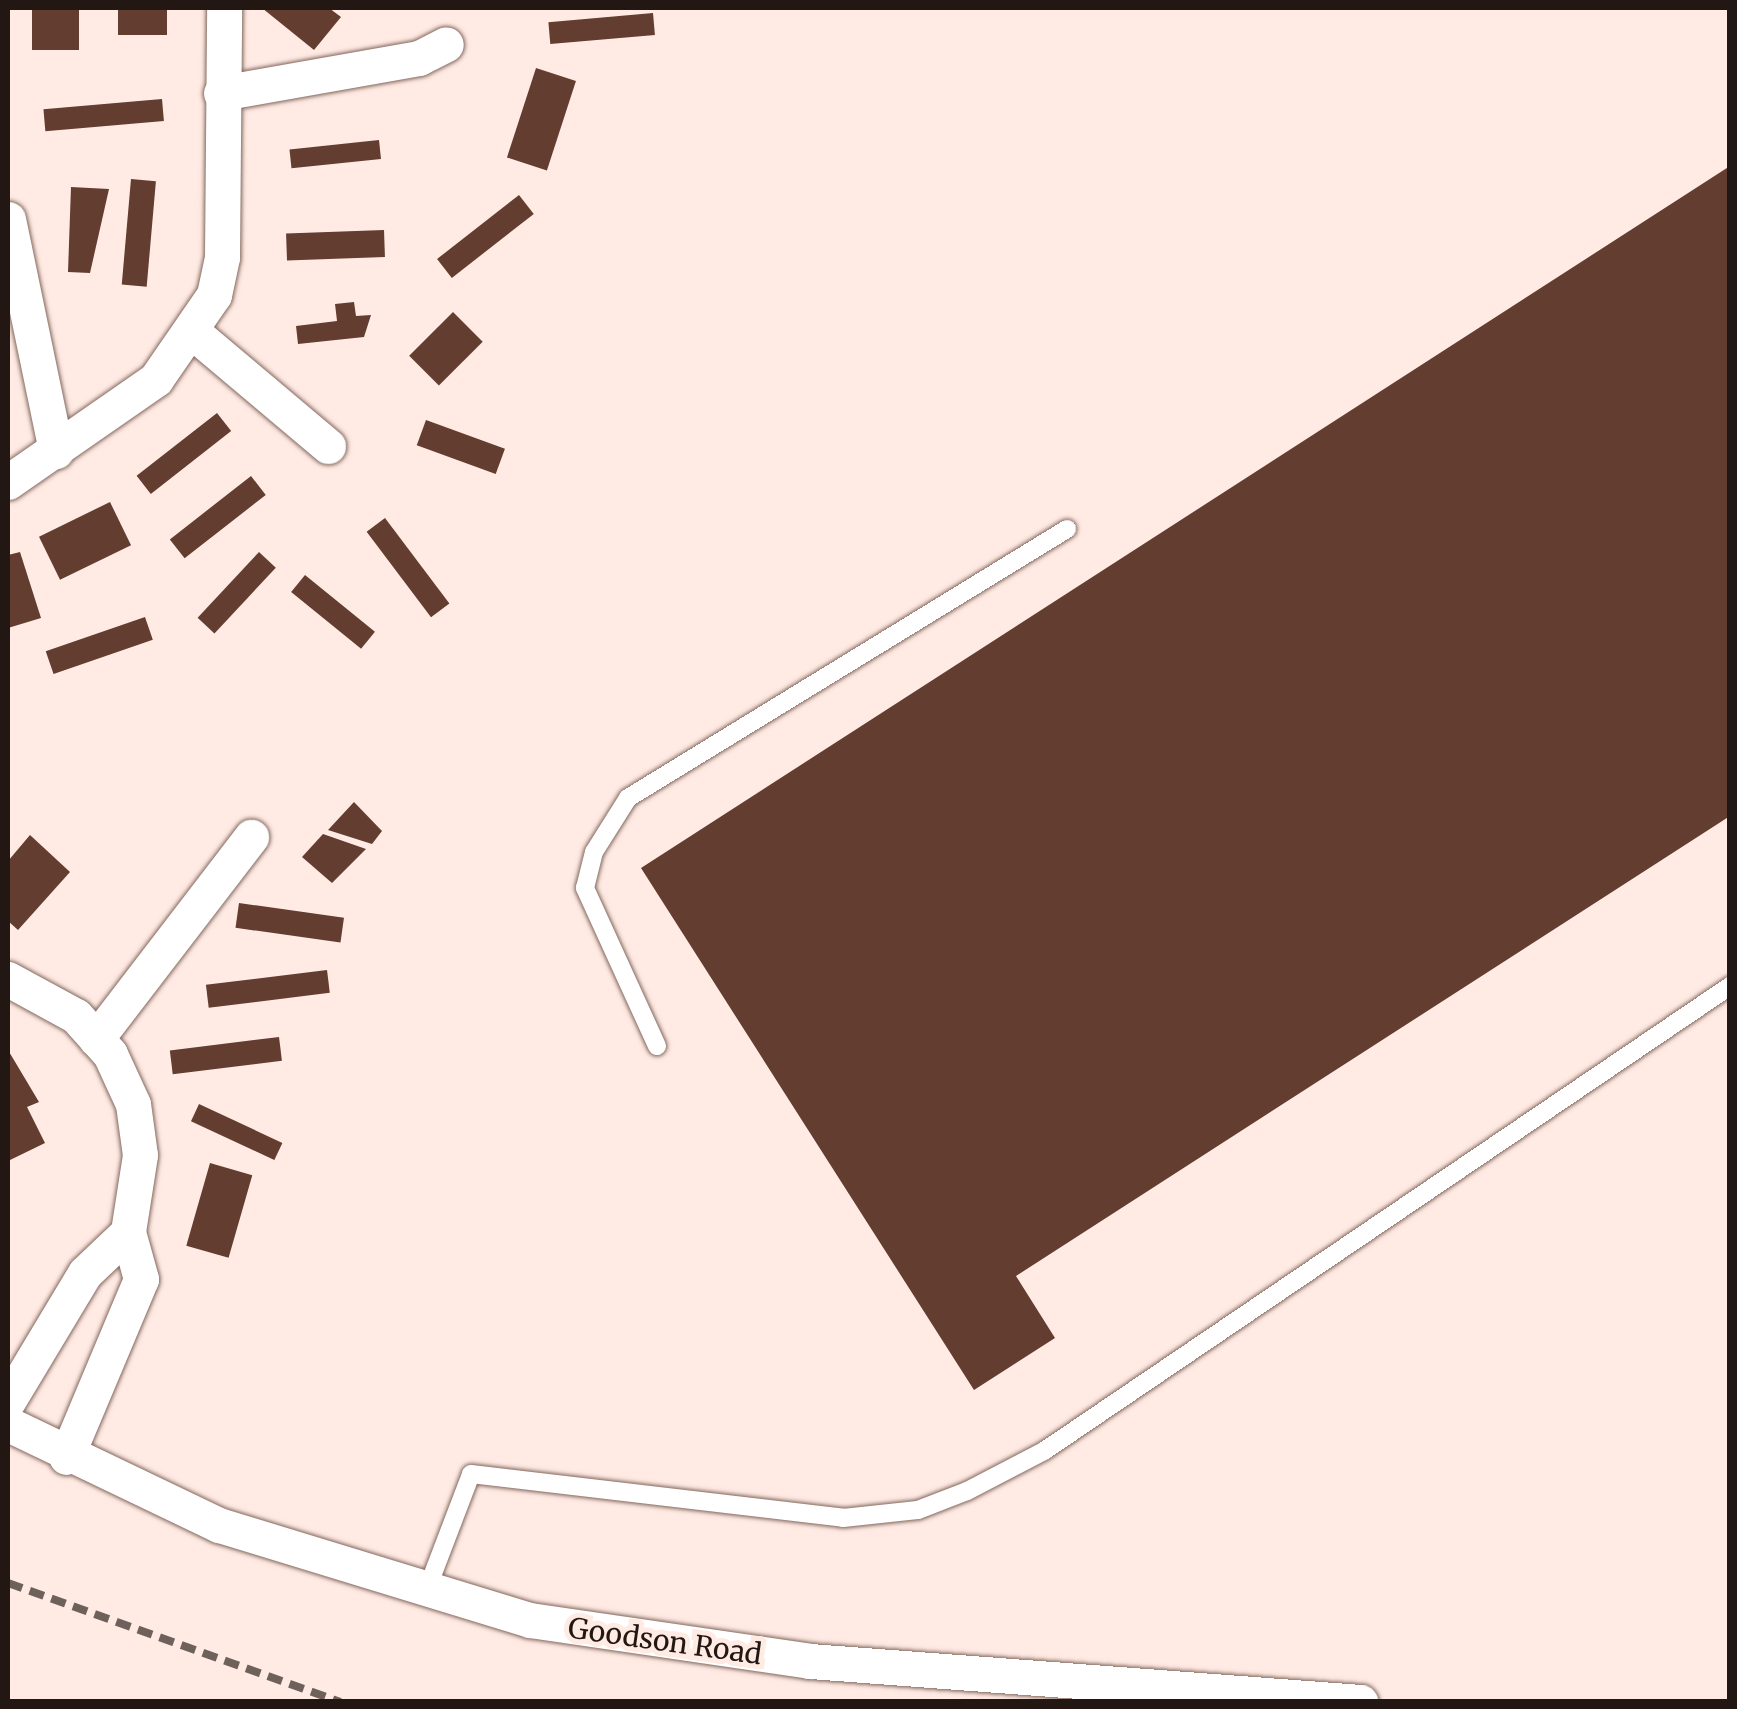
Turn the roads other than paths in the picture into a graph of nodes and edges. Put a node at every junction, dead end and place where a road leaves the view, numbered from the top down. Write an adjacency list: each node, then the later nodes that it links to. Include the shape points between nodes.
1 (224, 8): 3 (street)
2 (446, 44): 3 (street, via 419,58)
3 (221, 93): 5 (street, via 222,257)
4 (8, 219): 7 (street)
5 (195, 334): 6 (street); 7 (street, via 156,379)
6 (328, 446)
7 (56, 450): 8 (street)
8 (8, 482)
9 (1066, 529): 14 (lane, via 628,798 594,852 585,888)
10 (250, 837): 13 (street)
11 (8, 978): 13 (street, via 76,1016)
12 (1730, 986): 19 (lane, via 1044,1451 967,1491 918,1510 842,1518 470,1474)
13 (96, 1038): 15 (street, via 133,1104 140,1155)
14 (657, 1046)
15 (128, 1232): 16 (street, via 85,1273); 18 (street, via 140,1279)
16 (8, 1402)
17 (8, 1424): 18 (street, Goodson Road)
18 (66, 1457): 19 (street, Goodson Road, via 219,1525)
19 (426, 1592): 20 (street, Goodson Road, via 680,1647)
20 (1360, 1702)

